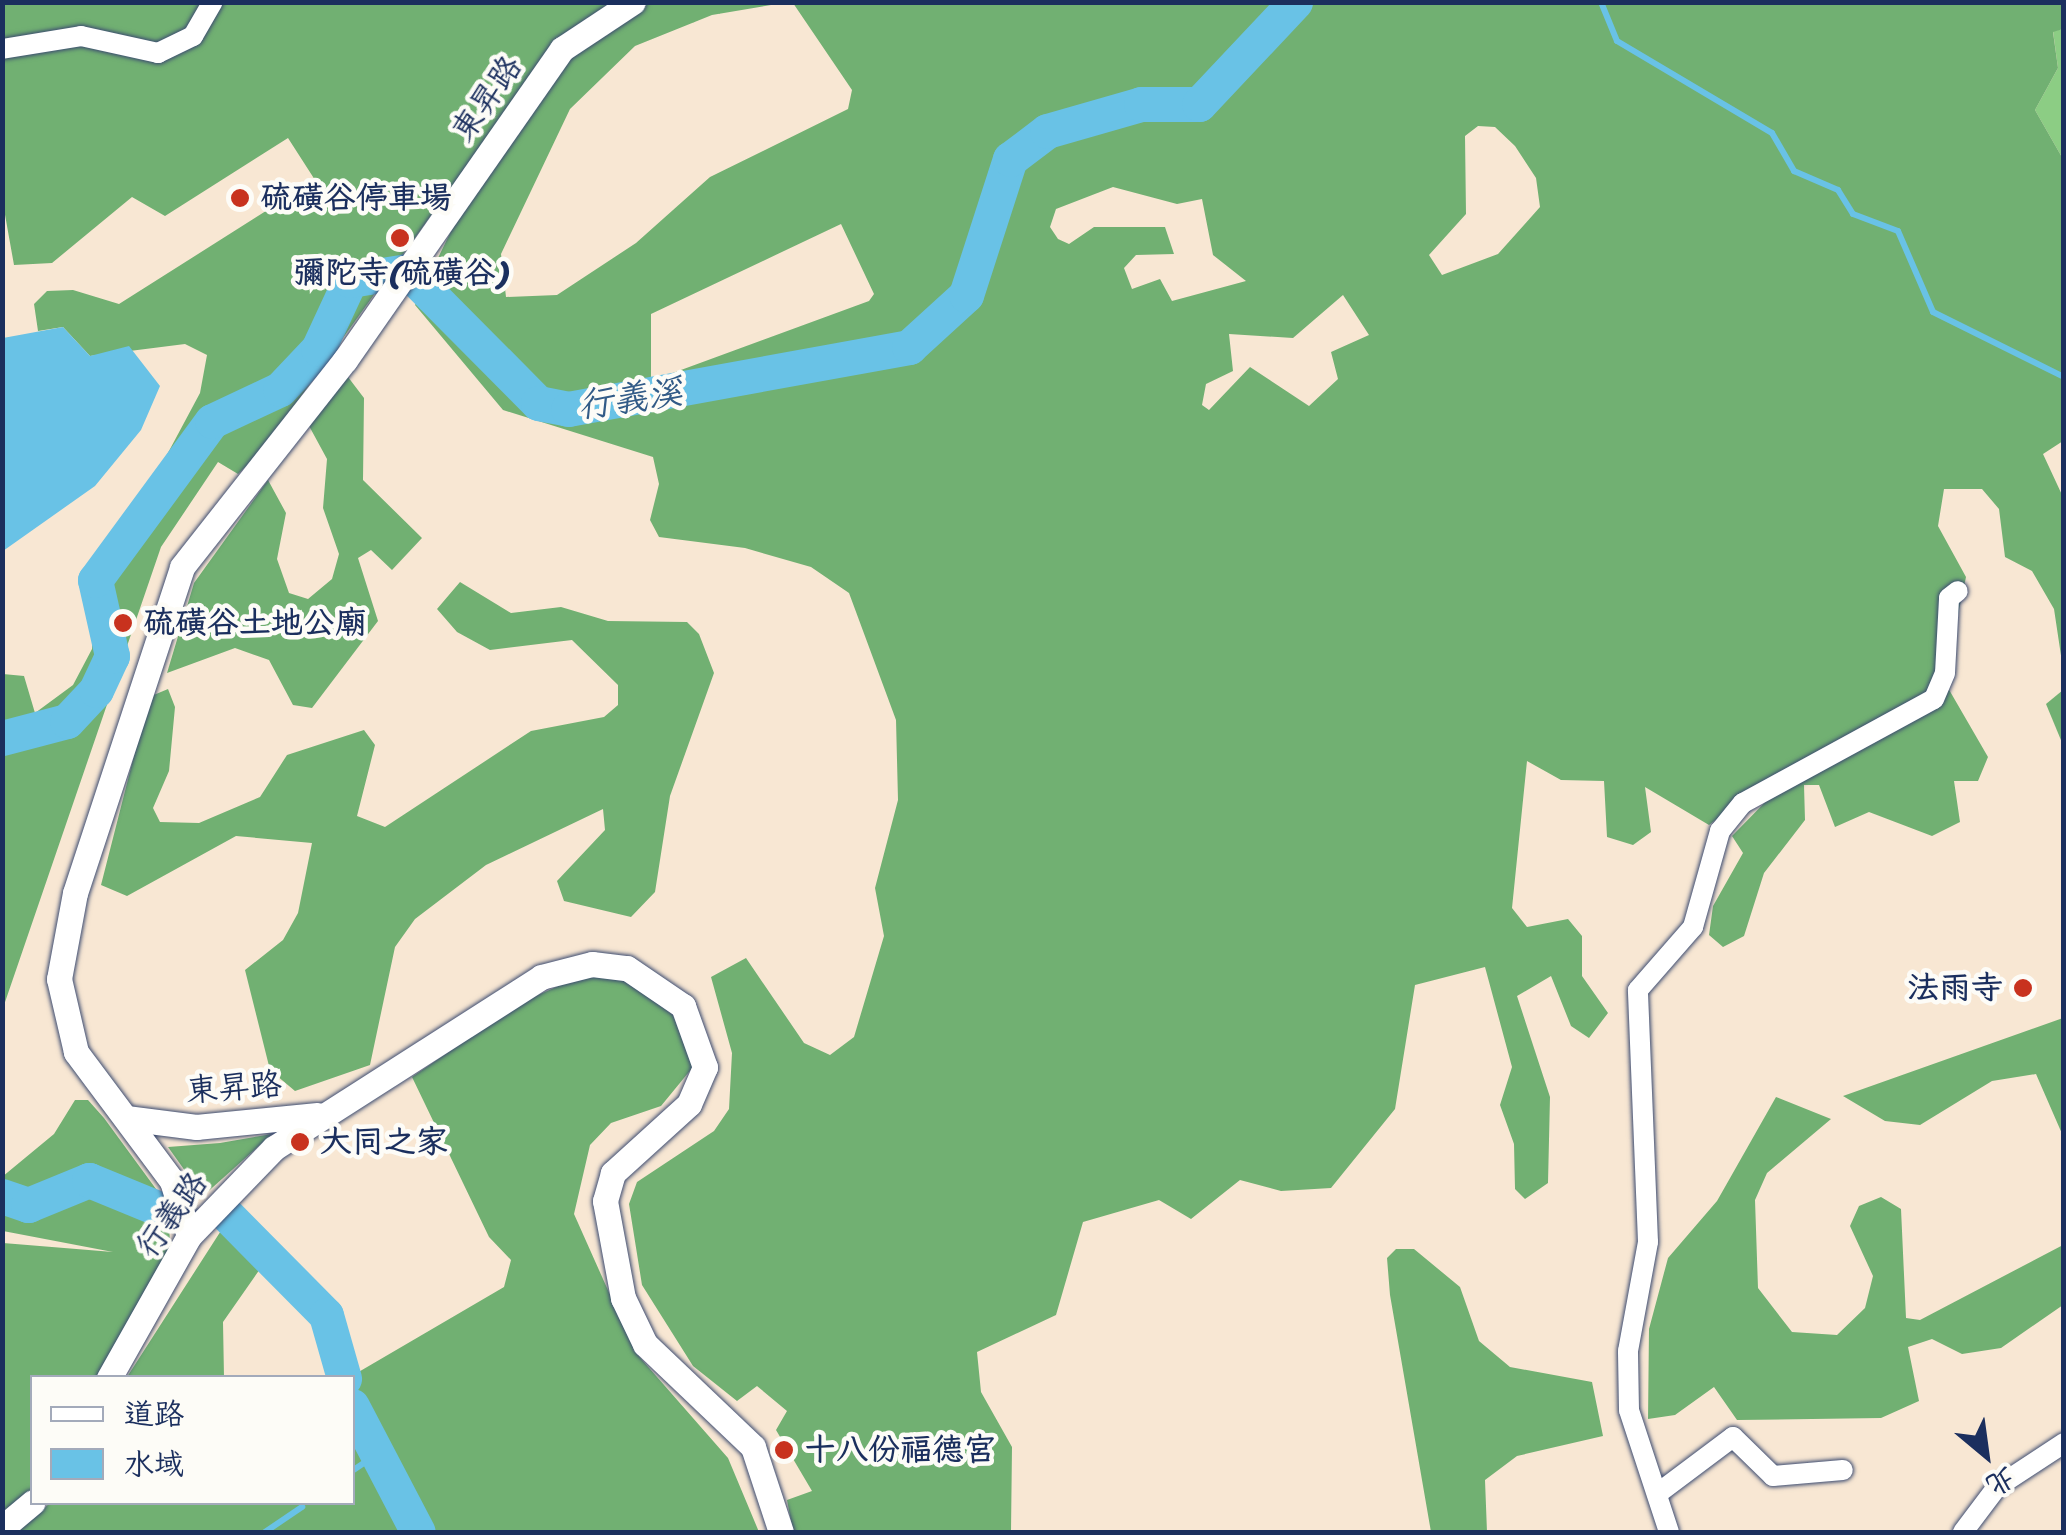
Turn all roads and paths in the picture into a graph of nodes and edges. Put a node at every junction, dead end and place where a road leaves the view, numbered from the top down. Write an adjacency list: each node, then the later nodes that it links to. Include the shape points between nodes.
1 (213, 2): 3 (street, via 193,36 158,54 81,36)
2 (633, 2): 6 (street, 東昇路, via 562,48 346,360 187,553 61,945 66,1028)
3 (2, 49)
4 (1958, 591): 11 (street, via 1949,598 1945,672 1934,699 1743,803 1720,830 1693,927 1638,990 1648,1242 1628,1351 1629,1410)
5 (318, 1115): 6 (street, 東昇路, via 196,1128); 7 (street, 行義路, via 253,1166); 14 (street, 東昇路, via 540,977 592,964 627,968 683,1006 702,1046 700,1086 613,1174 608,1230 622,1298 646,1344 753,1447)
6 (126, 1118): 7 (street, via 172,1181)
7 (189, 1236): 8 (street, 行義路)
8 (111, 1375)
9 (2064, 1442): 16 (street, via 1997,1487)
10 (1843, 1470): 11 (street, via 1773,1476 1733,1437)
11 (1657, 1494): 15 (street)
12 (30, 1505): 13 (street)
13 (2, 1528)
14 (781, 1532)
15 (1669, 1532)
16 (1962, 1532)

